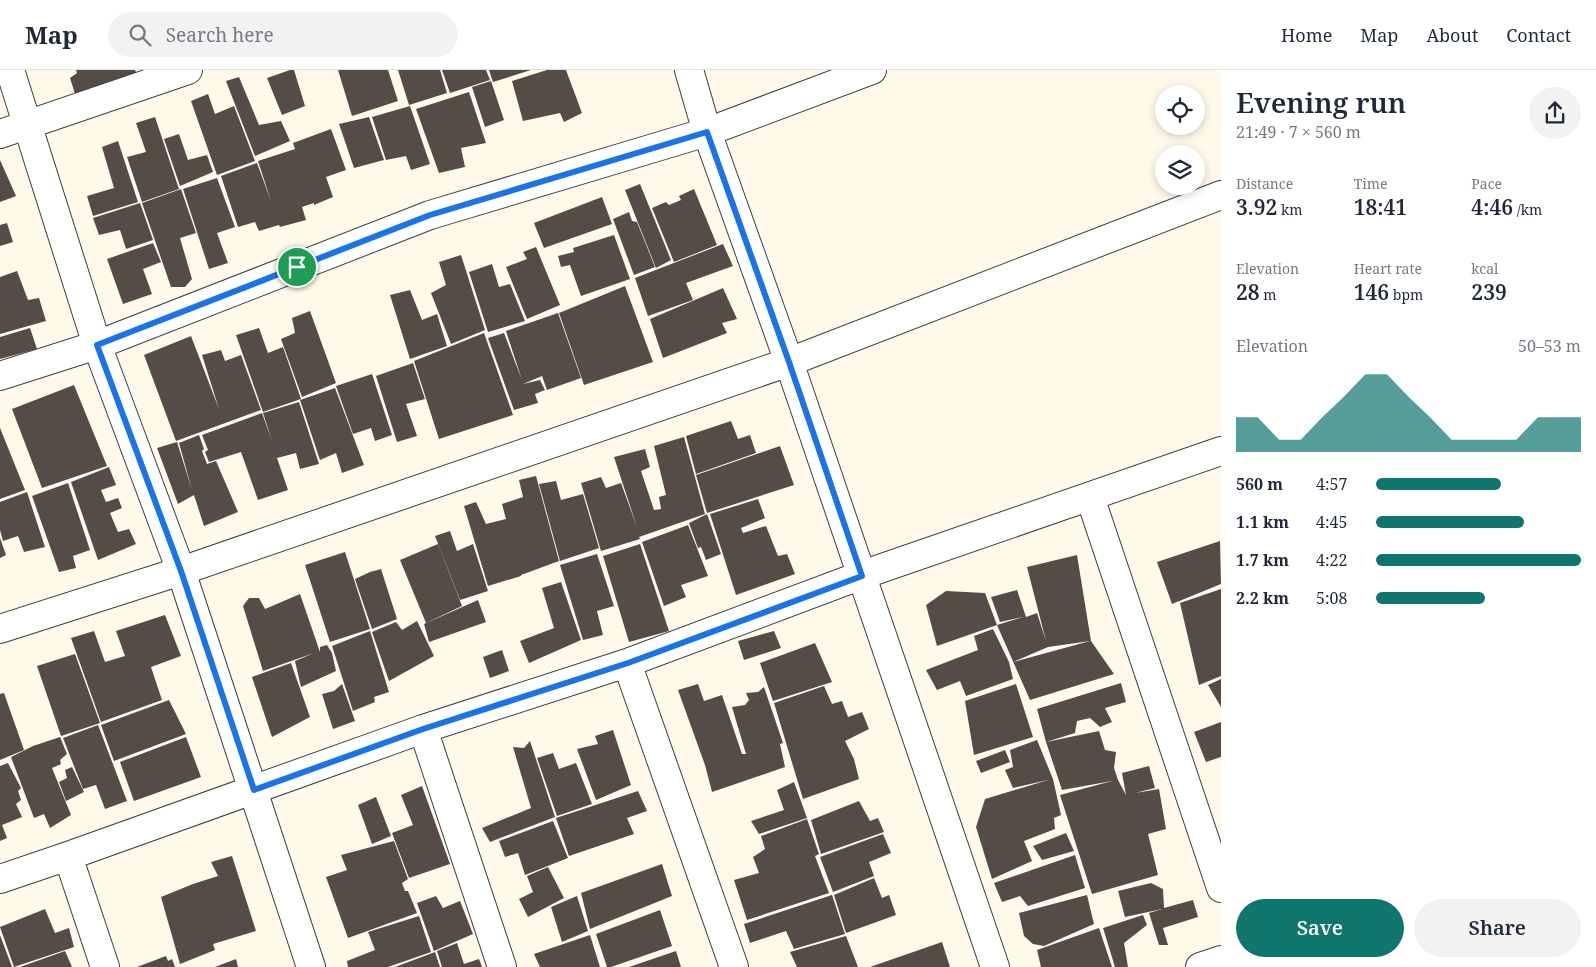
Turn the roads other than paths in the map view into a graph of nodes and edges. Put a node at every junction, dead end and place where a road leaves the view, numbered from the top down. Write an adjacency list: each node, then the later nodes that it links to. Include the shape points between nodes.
1 (10, 70): 5 (street)
2 (188, 70): 5 (street)
3 (689, 70): 6 (street)
4 (872, 70): 6 (street)
5 (26, 125): 7 (street); 9 (street)
6 (707, 132): 9 (street, via 430,215); 10 (street)
7 (0, 134)
8 (1221, 195): 10 (street)
9 (97, 345): 11 (street); 14 (street)
10 (789, 362): 14 (street); 15 (street)
11 (0, 376)
12 (1221, 451): 13 (street)
13 (1090, 497): 15 (street); 22 (street)
14 (181, 571): 16 (street); 19 (street)
15 (862, 576): 17 (street); 28 (street)
16 (0, 629)
17 (628, 663): 18 (street); 27 (street)
18 (423, 729): 19 (street); 26 (street)
19 (254, 790): 20 (street); 25 (street)
20 (68, 856): 21 (street); 24 (street)
21 (0, 879)
22 (1221, 888)
23 (1221, 960): 29 (street)
24 (105, 967)
25 (311, 967)
26 (502, 967)
27 (734, 967)
28 (995, 967)
29 (1200, 967)

